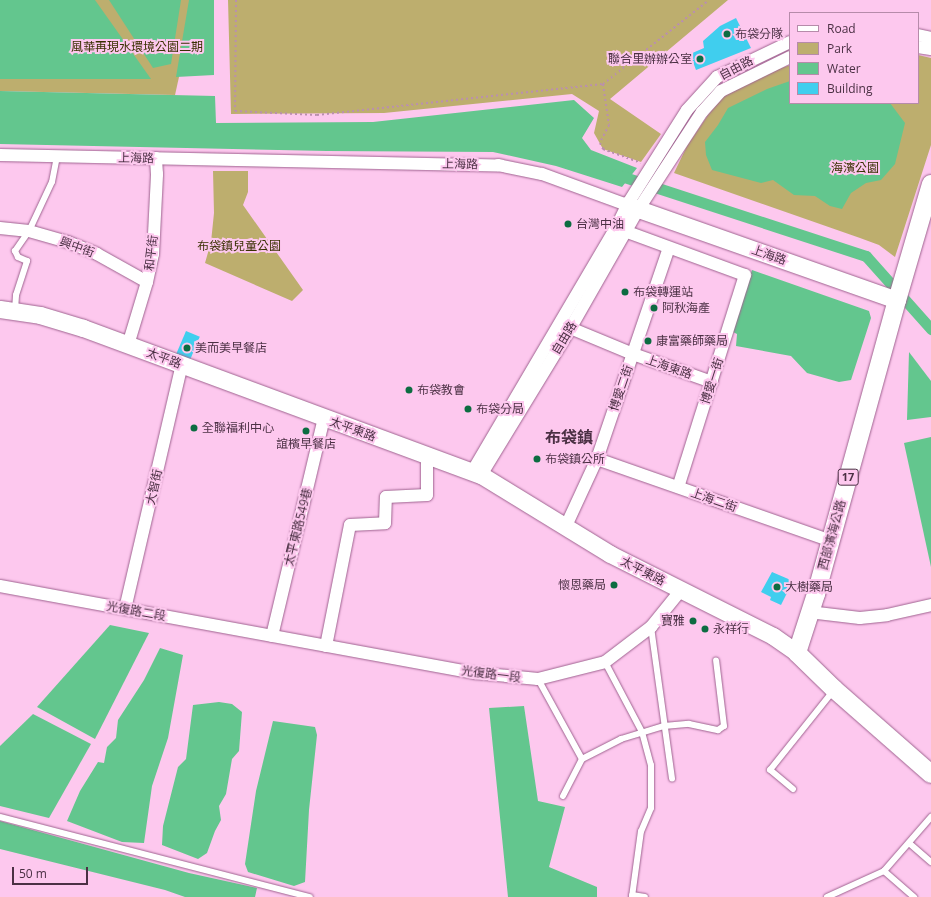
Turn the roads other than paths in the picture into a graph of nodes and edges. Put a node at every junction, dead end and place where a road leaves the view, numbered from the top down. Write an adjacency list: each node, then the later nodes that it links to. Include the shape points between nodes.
1 (919, 35): 2 (street)
2 (931, 38)
3 (789, 42): 10 (street, 自由路, via 717,77 687,110)
4 (919, 47): 5 (street)
5 (931, 49)
6 (789, 58): 10 (street, 自由路, via 722,91)
7 (0, 155): 8 (street, 上海路)
8 (57, 156): 9 (street, 上海路); 15 (lane, via 52,182)
9 (156, 158): 12 (street, 上海路, via 498,165 542,174); 17 (street, 和平街, via 158,174 153,254)
10 (657, 169): 12 (street, 自由路)
11 (931, 184): 18 (main road, 17)
12 (636, 202): 14 (street, 自由路); 18 (main road, 上海路)
13 (0, 228): 15 (street, 興中街)
14 (622, 230): 16 (street); 20 (street, 自由路)
15 (29, 231): 17 (street, 興中街, via 68,242 96,254); 19 (lane, via 15,251 18,257 27,261 16,295)
16 (665, 246): 22 (street, 博愛二街); 24 (street, 博愛一街, via 745,275)
17 (147, 282): 21 (street, 和平街)
18 (897, 300): 31 (main road, 西部濱海公路 / 17)
19 (7, 310): 21 (main road, 太平路, via 40,315)
20 (565, 326): 22 (street, 上海東路); 28 (street, 自由路)
21 (128, 345): 23 (main road, 太平路)
22 (633, 354): 24 (street, 上海東路); 27 (street, 博愛二街)
23 (182, 365): 25 (main road, 太平路); 35 (street, 大智街)
24 (712, 382): 29 (street, 博愛一街)
25 (324, 418): 26 (main road, 太平東路); 38 (street, 太平東路549巷)
26 (427, 456): 28 (main road, 太平東路); 39 (street, via 427,495 386,497 385,523 350,525)
27 (597, 459): 29 (street, 上海二街); 30 (street, 博愛二街)
28 (476, 473): 30 (main road, 太平東路)
29 (678, 487): 31 (street, 上海二街)
30 (566, 526): 33 (main road, 太平東路, via 610,554)
31 (831, 541): 36 (main road, 西部濱海公路 / 17)
32 (0, 586): 35 (street, 光復路二段)
33 (681, 590): 37 (street, 光復路一段); 40 (main road, 太平東路, via 773,636)
34 (931, 606): 36 (street, via 860,618)
35 (125, 609): 38 (street, 光復路二段)
36 (809, 612): 40 (main road, 西部濱海公路 / 17)
37 (650, 627): 42 (street, 光復路一段); 45 (lane)
38 (272, 636): 39 (street, 光復路一段)
39 (326, 646): 43 (street, 光復路一段, via 475,673)
40 (797, 653): 44 (main road, 太平東路)
41 (716, 660): 45 (lane, via 724,726 718,730 688,724)
42 (605, 662): 43 (street, 光復路一段); 46 (lane)
43 (538, 680): 47 (lane)
44 (834, 689): 48 (main road, 太平東路); 50 (lane, via 770,770)
45 (664, 726): 46 (lane); 49 (lane)
46 (642, 732): 47 (lane, via 620,739); 58 (lane, via 651,765 651,808 641,831)
47 (582, 759): 51 (lane)
48 (931, 774)
49 (672, 779)
50 (793, 789)
51 (563, 796)
52 (931, 816): 54 (lane)
53 (0, 817): 59 (lane)
54 (908, 843): 55 (lane); 56 (lane)
55 (931, 862)
56 (884, 871): 57 (lane); 62 (lane)
57 (838, 895): 61 (lane)
58 (632, 896): 60 (lane)
59 (310, 897)
60 (645, 897)
61 (827, 897)
62 (914, 897)

